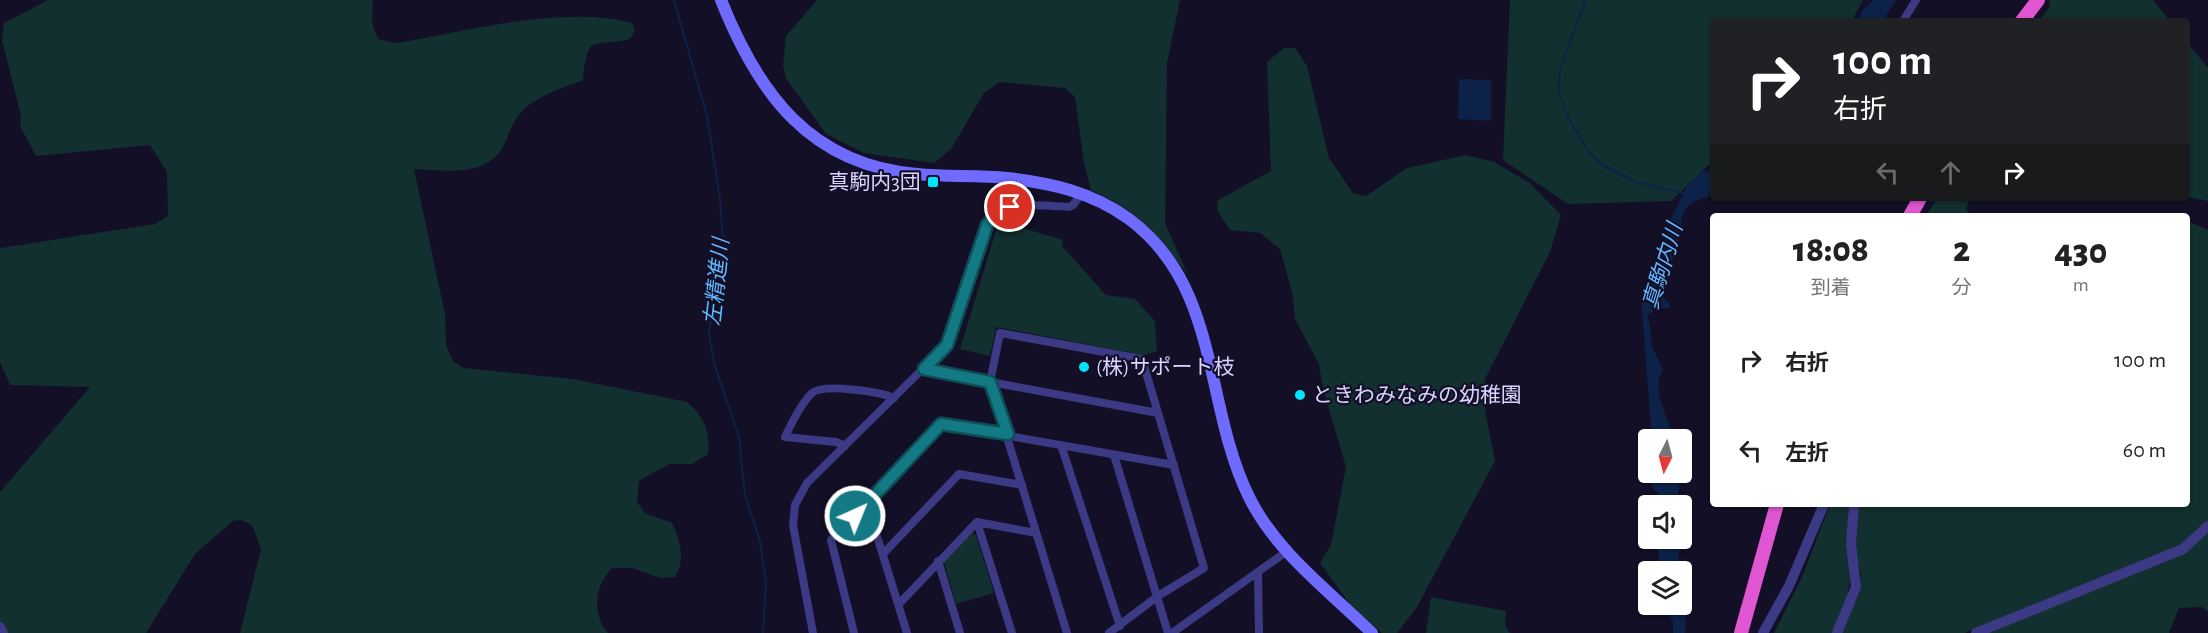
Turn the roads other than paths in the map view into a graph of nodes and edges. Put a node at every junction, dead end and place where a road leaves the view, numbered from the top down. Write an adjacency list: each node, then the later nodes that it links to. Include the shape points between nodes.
1 (721, 0): 6 (main road, via 736,36 772,98 794,122 842,154 878,168 1035,181)
2 (1916, 0): 4 (street)
3 (2038, 0): 5 (highway)
4 (1905, 18)
5 (2024, 18)
6 (1082, 193): 7 (street, via 1069,207 1020,204 992,218 947,345); 24 (main road, via 1107,205 1146,233 1184,282 1202,328 1238,472 1261,518)
7 (924, 369): 8 (street); 9 (street)
8 (990, 382): 10 (street); 10 (street, via 1000,333 1142,359); 11 (street)
9 (894, 398): 13 (street); 13 (street, via 884,393 823,388 813,393 785,437)
10 (1158, 413): 15 (street)
11 (1008, 434): 12 (street); 16 (street); 17 (street, via 941,424)
12 (1061, 445): 14 (street); 30 (street)
13 (845, 446): 33 (street, via 807,483 795,505 793,525)
14 (1114, 455): 15 (street); 28 (street)
15 (1174, 465): 28 (street, via 1204,568)
16 (1022, 486): 23 (street); 25 (street, via 959,474)
17 (867, 504): 25 (street); 34 (street, via 831,540)
18 (1776, 507): 43 (highway)
19 (1823, 507): 44 (street)
20 (1854, 507): 45 (street, via 1851,544 1856,587)
21 (977, 522): 23 (street); 26 (street); 37 (street)
22 (2208, 526): 46 (street, via 2183,549)
23 (1036, 533): 38 (street)
24 (1286, 552): 27 (street); 42 (main road)
25 (884, 554): 29 (street)
26 (938, 561): 29 (street); 36 (street)
27 (1258, 574): 40 (street); 41 (street)
28 (1158, 596): 30 (street); 40 (street)
29 (899, 604): 35 (street)
30 (1120, 626): 39 (street)
31 (0, 627): 32 (street)
32 (3, 633)
33 (813, 633)
34 (854, 633)
35 (907, 633)
36 (960, 633)
37 (1012, 633)
38 (1067, 633)
39 (1109, 633)
40 (1170, 633)
41 (1259, 633)
42 (1372, 633)
43 (1741, 633)
44 (1763, 633)
45 (1837, 633)
46 (1976, 633)

